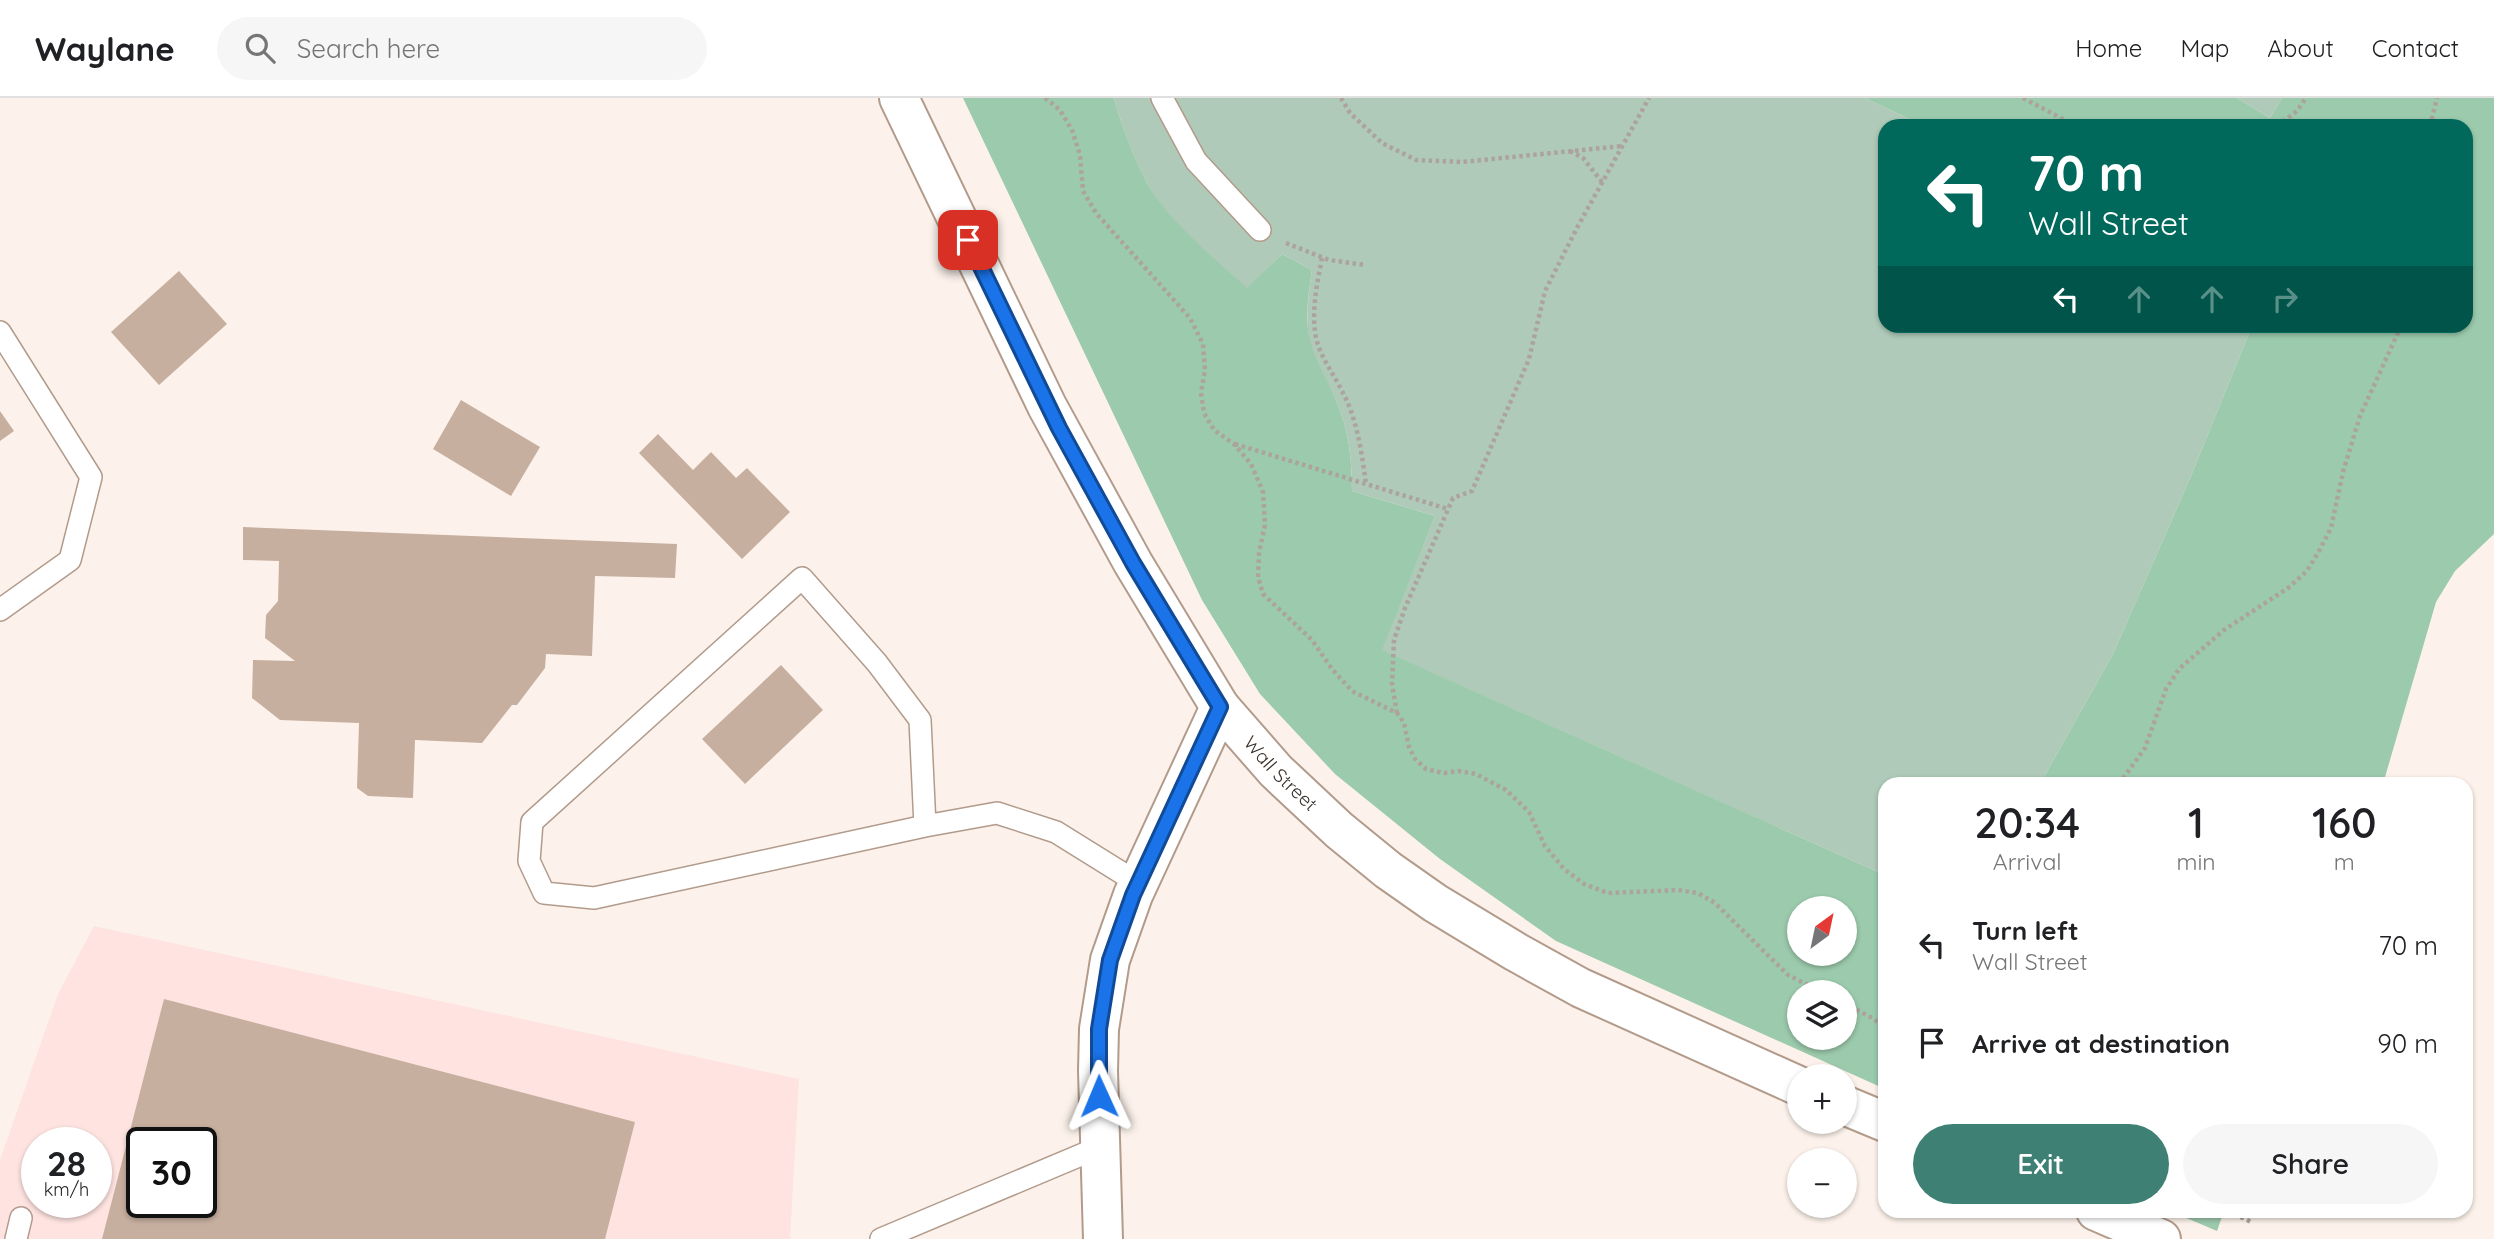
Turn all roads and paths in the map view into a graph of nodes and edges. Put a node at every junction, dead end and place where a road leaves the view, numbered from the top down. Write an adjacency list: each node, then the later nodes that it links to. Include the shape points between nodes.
1 (899, 98): 24 (street, Wall Street, via 1047,406 1133,563)
2 (1045, 98): 20 (path, via 1060,110 1072,130 1083,191 1096,213 1190,318 1203,344 1204,413 1214,430)
3 (1162, 98): 15 (lane, via 1196,161)
4 (1341, 98): 13 (path, via 1382,143 1416,160 1462,162)
5 (1649, 98): 12 (path)
6 (2023, 98): 9 (path)
7 (2305, 98): 10 (path)
8 (2437, 98): 11 (path)
9 (2063, 119)
10 (2286, 119)
11 (2432, 119)
12 (1622, 146): 13 (path); 14 (path)
13 (1569, 151): 14 (path, via 1583,158)
14 (1602, 182): 22 (path, via 1545,291 1529,359 1472,491 1453,498)
15 (1260, 230): 16 (path)
16 (1322, 258): 17 (path); 21 (path, via 1314,302 1316,338 1353,421)
17 (1366, 265)
18 (0, 332): 23 (lane, via 91,477 70,560)
19 (2399, 333): 26 (path, via 2360,416 2331,528 2307,571 2224,630 2179,669 2166,690 2145,748)
20 (1234, 444): 21 (path); 25 (path, via 1251,464 1263,492 1265,524 1258,577 1263,594 1312,640 1352,691)
21 (1366, 484): 22 (path)
22 (1448, 509): 25 (path, via 1394,640 1392,684)
23 (0, 610)
24 (1220, 707): 28 (street); 32 (street, Wall Street, via 1276,771 1339,830 1435,902 1581,988)
25 (1397, 713): 29 (path, via 1415,760 1426,769 1476,774 1506,790 1529,812 1545,846 1564,869 1584,884 1608,893 1698,893 1715,903)
26 (2124, 777)
27 (925, 826): 27 (lane, via 594,898 544,892 529,861 532,822 802,578 920,720); 28 (lane, via 997,813 1056,832)
28 (1138, 883): 35 (street, via 1110,960 1099,1029)
29 (1798, 980)
30 (1857, 1010): 31 (path)
31 (1878, 1023)
32 (1787, 1081)
33 (1857, 1110): 34 (street)
34 (1878, 1119)
35 (1101, 1147): 39 (lane); 40 (street)
36 (2112, 1218): 41 (street)
37 (2243, 1218): 38 (path)
38 (2251, 1222)
39 (881, 1239)
40 (1103, 1239)
41 (2161, 1239)

